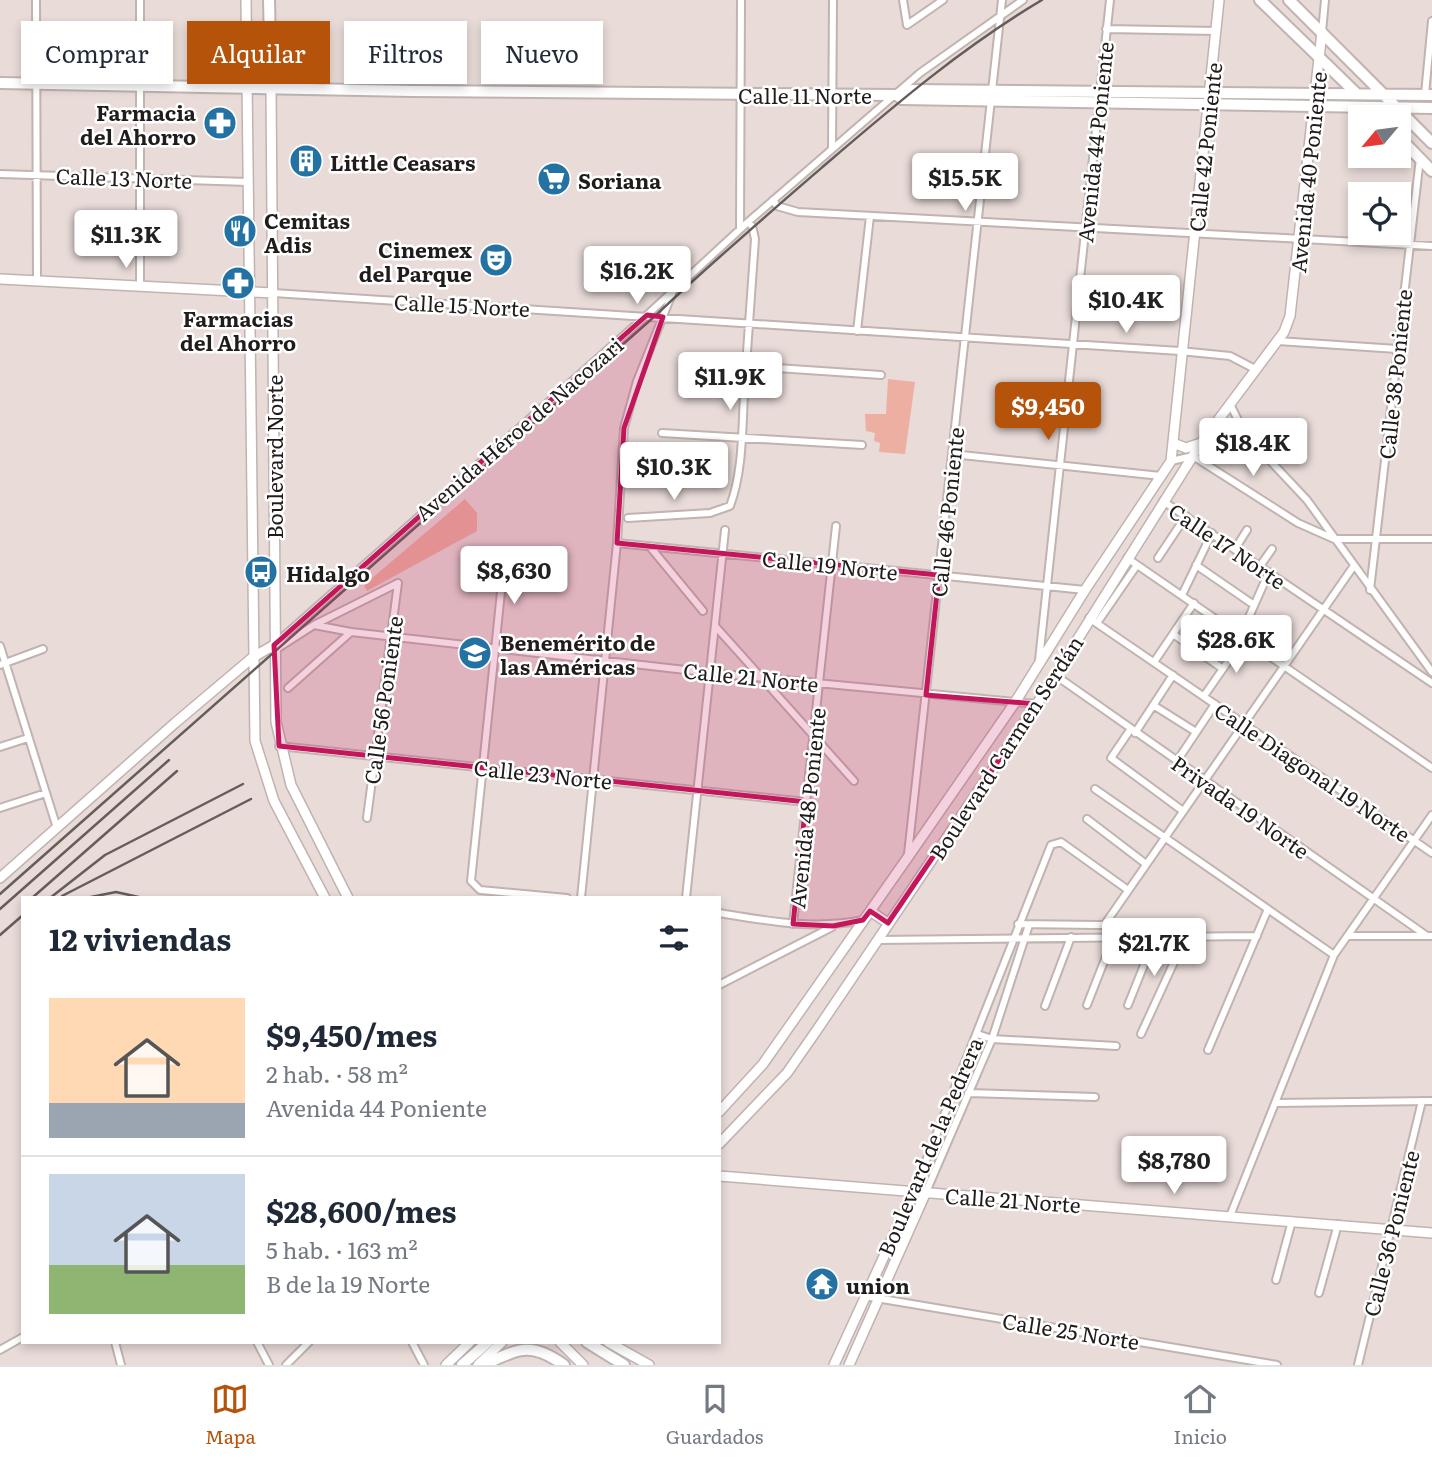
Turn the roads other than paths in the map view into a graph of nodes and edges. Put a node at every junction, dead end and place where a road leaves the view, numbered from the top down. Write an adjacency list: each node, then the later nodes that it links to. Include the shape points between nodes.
1 (36, 0): 17 (street)
2 (140, 0): 27 (street)
3 (246, 0): 28 (main road, Boulevard Norte)
4 (269, 0): 29 (main road, Boulevard Norte)
5 (741, 0): 35 (street)
6 (833, 0): 33 (street)
7 (903, 0): 8 (street, via 907,25)
8 (943, 0)
9 (1002, 0): 16 (street, Calle 46 Poniente)
10 (1023, 0): 16 (street, Avenida Héroe de Nacozari)
11 (1110, 0): 19 (street, Avenida 44 Poniente)
12 (1219, 0): 20 (main road, Calle 42 Poniente)
13 (1260, 0): 22 (main road)
14 (1289, 0): 21 (main road)
15 (1325, 0): 21 (street, Avenida 40 Poniente)
16 (1000, 14): 37 (street, Avenida Héroe de Nacozari); 38 (street, Calle 46 Poniente)
17 (36, 21)
18 (1432, 21): 36 (street)
19 (1107, 29): 20 (street); 39 (street, Avenida 44 Poniente)
20 (1216, 32): 30 (main road, Calle 42 Poniente)
21 (1322, 32): 22 (main road, Avenida 40 Poniente); 34 (main road)
22 (1320, 57): 31 (main road, Avenida 40 Poniente); 32 (main road)
23 (21, 82): 24 (main road, Calle 11 Norte)
24 (0, 83)
25 (36, 84): 54 (street)
26 (105, 84): 27 (main road, Calle 11 Norte)
27 (139, 85): 28 (main road, Calle 11 Norte); 55 (street)
28 (247, 87): 29 (main road, Calle 11 Norte); 56 (main road, Boulevard Norte)
29 (271, 88): 35 (main road, Calle 11 Norte); 74 (main road, Boulevard Norte)
30 (1208, 90): 31 (main road, Calle 11 Norte); 39 (main road, Calle 11 Norte); 40 (main road, Calle 42 Poniente)
31 (1316, 92): 32 (main road, Calle 11 Norte); 43 (main road, Avenida 40 Poniente)
32 (1356, 92): 34 (main road, Calle 11 Norte); 41 (main road)
33 (832, 93): 35 (main road, Calle 11 Norte); 37 (main road, Calle 11 Norte); 49 (street)
34 (1384, 93): 36 (main road, Calle 11 Norte); 42 (main road)
35 (740, 94): 62 (street)
36 (1428, 94)
37 (896, 95): 38 (main road, Calle 11 Norte, via 902,99); 49 (street, Avenida Héroe de Nacozari)
38 (990, 97): 39 (main road, Calle 11 Norte); 60 (street, Calle 46 Poniente)
39 (1099, 97): 40 (main road, Calle 11 Norte); 61 (street, Avenida 44 Poniente)
40 (1206, 103): 43 (main road, Calle 11 Norte); 64 (main road, Calle 42 Poniente)
41 (1368, 105)
42 (1395, 105)
43 (1314, 106): 44 (main road, Calle 11 Norte); 65 (main road, Avenida 40 Poniente)
44 (1348, 107)
45 (1411, 108): 46 (main road, Calle 11 Norte)
46 (1432, 108)
47 (1411, 121): 48 (main road)
48 (1432, 143)
49 (832, 149): 57 (street, Avenida Héroe de Nacozari)
50 (1411, 149): 51 (main road)
51 (1420, 158): 52 (main road); 63 (street, Calle 38 Poniente)
52 (1432, 171)
53 (0, 174): 54 (street, Calle 13 Norte)
54 (36, 174): 55 (street, Calle 13 Norte); 70 (street)
55 (138, 176): 56 (street, Calle 13 Norte); 71 (street)
56 (248, 182): 72 (main road, Boulevard Norte)
57 (773, 200): 58 (street, via 797,212); 59 (street, Avenida Héroe de Nacozari)
58 (870, 216): 60 (street); 78 (street)
59 (748, 222): 62 (street, Avenida Héroe de Nacozari); 77 (street, via 755,239)
60 (977, 222): 61 (street); 79 (street, Calle 46 Poniente)
61 (1086, 228): 64 (street); 81 (street, Avenida 44 Poniente)
62 (740, 229): 73 (street, Avenida Héroe de Nacozari)
63 (1411, 229)
64 (1195, 234): 65 (street); 83 (main road, Calle 42 Poniente)
65 (1299, 238): 66 (street); 80 (main road, Avenida 40 Poniente, via 1290,316)
66 (1348, 241)
67 (1409, 245): 68 (street); 82 (street, Calle 38 Poniente)
68 (1432, 246)
69 (0, 279): 70 (main road, Calle 15 Norte)
70 (37, 280): 71 (main road, Calle 15 Norte)
71 (141, 286): 72 (main road, Calle 15 Norte)
72 (250, 292): 74 (main road, Calle 15 Norte); 142 (main road, Boulevard Norte)
73 (673, 292): 75 (street, Avenida Héroe de Nacozari); 76 (street)
74 (273, 293): 75 (street, Calle 15 Norte); 140 (main road, Boulevard Norte)
75 (648, 315): 76 (street, Calle 15 Norte); 140 (street, Avenida Héroe de Nacozari)
76 (663, 317): 77 (street, Calle 15 Norte); 108 (street, via 624,428)
77 (749, 324): 78 (street, Calle 15 Norte); 84 (street)
78 (857, 331): 79 (street, Calle 15 Norte)
79 (965, 337): 81 (street, Calle 15 Norte); 93 (street, Calle 46 Poniente)
80 (1278, 341): 82 (street); 85 (main road, Boulevard Carmen Serdán)
81 (1071, 346): 83 (street, Calle 15 Norte); 96 (street, Avenida 44 Poniente)
82 (1397, 349): 107 (street, Calle 38 Poniente)
83 (1180, 351): 85 (street, Calle 15 Norte, via 1230,356); 90 (main road, Calle 42 Poniente)
84 (746, 366): 86 (street); 89 (street)
85 (1255, 369): 87 (main road, Boulevard Carmen Serdán)
86 (881, 374)
87 (1229, 402): 91 (main road, Boulevard Carmen Serdán); 105 (street, via 1245,434 1307,500)
88 (662, 433): 89 (street)
89 (742, 438): 92 (street); 100 (street, via 730,506)
90 (1173, 443): 91 (main road, via 1186,448); 95 (main road, Calle 42 Poniente)
91 (1201, 443): 94 (main road, Boulevard Carmen Serdán)
92 (862, 445)
93 (952, 454): 96 (street, Calle 17 Norte); 122 (street, Calle 46 Poniente)
94 (1193, 456): 95 (street); 98 (main road, Boulevard Carmen Serdán); 105 (street, via 1298,523)
95 (1171, 461): 97 (main road, Boulevard Carmen Serdán)
96 (1059, 465): 97 (street, Calle 17 Norte); 123 (street, Avenida 44 Poniente)
97 (1161, 476): 124 (main road, Boulevard Carmen Serdán)
98 (1163, 501): 99 (street, Calle 17 Norte); 113 (main road, Boulevard Carmen Serdán)
99 (1186, 516): 104 (street, Calle 17 Norte); 114 (street)
100 (628, 518)
101 (836, 526): 116 (street, Avenida 48 Poniente)
102 (724, 530): 112 (street)
103 (1247, 530): 110 (street)
104 (1212, 533): 110 (street, Calle 17 Norte); 118 (street)
105 (1334, 539): 107 (street); 120 (street)
106 (1432, 539): 107 (street)
107 (1376, 541): 125 (street, Calle 38 Poniente)
108 (617, 543): 109 (street, Calle 19 Norte); 143 (street)
109 (651, 548): 112 (street, Calle 19 Norte); 130 (street)
110 (1235, 549): 119 (street, Calle 17 Norte)
111 (1272, 550): 119 (street)
112 (722, 553): 116 (street, Calle 19 Norte); 133 (street)
113 (1128, 558): 117 (street); 131 (main road, Boulevard Carmen Serdán)
114 (1158, 558)
115 (504, 563): 139 (street)
116 (833, 564): 122 (street, Calle 19 Norte); 154 (street, Avenida 48 Poniente)
117 (1137, 565): 126 (street); 131 (street)
118 (1196, 565): 126 (street); 128 (street)
119 (1260, 566): 121 (street, Calle 17 Norte)
120 (1353, 566): 125 (street); 129 (street)
121 (1269, 572): 128 (street); 129 (street, Calle 17 Norte)
122 (939, 575): 123 (street, Calle 19 Norte); 157 (street, Calle 46 Poniente)
123 (1046, 586): 124 (street, Calle 19 Norte); 144 (street, Avenida 44 Poniente)
124 (1085, 590): 144 (main road, Boulevard Carmen Serdán)
125 (1370, 590): 149 (street)
126 (1182, 595): 127 (street)
127 (1194, 603): 135 (street); 137 (street)
128 (1254, 605): 137 (street)
129 (1323, 608): 147 (street); 155 (street, Calle 17 Norte)
130 (703, 611)
131 (1093, 621): 145 (street, Calle Diagonal 19 Norte); 151 (main road, Boulevard Carmen Serdán)
132 (314, 625): 134 (street, Calle 21 Norte); 136 (street, Calle 56 Poniente, via 398,583); 140 (street)
133 (716, 628): 150 (street); 153 (street)
134 (351, 632): 136 (street, Calle 21 Norte); 156 (street)
135 (1173, 634): 145 (street); 148 (street)
136 (391, 635): 139 (street, Calle 21 Norte); 170 (street, Calle 56 Poniente)
137 (1243, 636): 147 (street); 148 (street)
138 (0, 646): 146 (street)
139 (498, 647): 143 (street, Calle 21 Norte); 172 (street)
140 (275, 648): 142 (main road); 168 (main road, Boulevard Norte)
141 (43, 649): 146 (street)
142 (252, 658): 186 (main road); 194 (main road, Boulevard Norte, via 258,757 274,801)
143 (604, 659): 150 (street, Calle 21 Norte); 174 (street)
144 (1039, 660): 159 (main road, Boulevard Carmen Serdán)
145 (1154, 662): 152 (street, Calle Diagonal 19 Norte)
146 (3, 664): 167 (street)
147 (1284, 664): 163 (street); 173 (street)
148 (1223, 669): 158 (street)
149 (1432, 672)
150 (712, 673): 153 (street, Calle 21 Norte); 178 (street)
151 (1055, 675): 160 (main road, Boulevard Carmen Serdán); 164 (street, Privada 19 Norte)
152 (1173, 675): 158 (street, Calle Diagonal 19 Norte); 162 (street)
153 (758, 676): 154 (street, Calle 21 Norte); 166 (street)
154 (820, 683): 157 (street, Calle 21 Norte); 166 (street, Avenida 48 Poniente)
155 (1432, 683)
156 (288, 688)
157 (926, 695): 159 (street, Calle 21 Norte); 190 (street, Calle 46 Poniente)
158 (1204, 696): 161 (street, Calle Diagonal 19 Norte)
159 (1014, 704): 160 (street, Calle 21 Norte); 190 (main road, Boulevard Carmen Serdán)
160 (1037, 704): 204 (main road, Boulevard Carmen Serdán)
161 (1215, 704): 163 (street, Calle Diagonal 19 Norte); 165 (street)
162 (1153, 705): 164 (street); 165 (street)
163 (1243, 723): 175 (street); 188 (street, Calle Diagonal 19 Norte)
164 (1132, 731): 171 (street, Privada 19 Norte); 182 (street, via 1111,758)
165 (1196, 732): 171 (street)
166 (814, 737): 176 (street); 180 (street, Avenida 48 Poniente)
167 (28, 738): 169 (street); 179 (street)
168 (279, 746): 170 (street, Calle 23 Norte); 195 (main road, Boulevard Norte, via 291,785)
169 (0, 747)
170 (375, 755): 172 (street, Calle 23 Norte); 184 (street, Calle 56 Poniente)
171 (1177, 761): 175 (street, Privada 19 Norte)
172 (484, 767): 174 (street, Calle 23 Norte); 196 (street, via 474,887)
173 (1432, 768)
174 (592, 779): 178 (street, Calle 23 Norte); 197 (street)
175 (1205, 780): 182 (street); 199 (street, Privada 19 Norte)
176 (854, 781)
177 (1095, 789): 187 (street)
178 (698, 790): 180 (street, Calle 23 Norte); 198 (street)
179 (46, 793): 181 (street); 186 (street)
180 (806, 802): 205 (street, Avenida 48 Poniente)
181 (0, 808)
182 (1183, 811): 187 (street)
183 (1432, 816): 188 (street)
184 (367, 818)
185 (1087, 819): 191 (street)
186 (57, 828): 192 (main road)
187 (1165, 837): 191 (street); 200 (street)
188 (1415, 841): 189 (street, Calle Diagonal 19 Norte); 199 (street)
189 (1432, 853)
190 (908, 858): 201 (main road, Boulevard Carmen Serdán)
191 (1146, 864): 193 (street)
192 (0, 878)
193 (1128, 890): 206 (street, Boulevard de la Pedrera, via 1055,842); 207 (street)
194 (324, 896)
195 (347, 896)
196 (550, 896)
197 (581, 896)
198 (687, 896)
199 (1373, 898): 214 (street); 215 (street, Privada 19 Norte)
200 (1268, 909): 213 (street); 220 (street)
201 (870, 911): 203 (main road, Boulevard Carmen Serdán); 204 (main road)
202 (721, 913): 205 (street)
203 (863, 920): 209 (street); 235 (main road, Boulevard Carmen Serdán, via 763,1064)
204 (888, 923): 219 (main road, Boulevard Carmen Serdán)
205 (793, 924): 209 (street)
206 (1018, 924): 208 (street); 217 (street, Boulevard de la Pedrera)
207 (1105, 924): 208 (street); 212 (street, via 1178,926)
208 (1029, 925): 218 (street, Boulevard de la Pedrera)
209 (833, 926): 221 (street)
210 (1156, 935): 211 (street); 212 (street); 223 (street)
211 (1114, 936): 216 (street); 222 (street)
212 (1186, 936): 213 (street); 226 (street)
213 (1257, 936): 229 (street)
214 (1348, 936): 215 (street); 220 (street)
215 (1430, 936)
216 (1071, 937): 218 (street); 224 (street)
217 (1012, 939): 218 (street); 219 (street); 225 (street, Boulevard de la Pedrera)
218 (1027, 939): 227 (street, Boulevard de la Pedrera)
219 (876, 940): 236 (main road, Boulevard Carmen Serdán, via 787,1073)
220 (1334, 955): 234 (street)
221 (721, 984)
222 (1087, 1005)
223 (1128, 1005)
224 (1045, 1006)
225 (977, 1034): 227 (street); 238 (street, Boulevard de la Pedrera)
226 (1141, 1034)
227 (992, 1039): 228 (street); 230 (street, Boulevard de la Pedrera)
228 (1116, 1046)
229 (1208, 1051)
230 (968, 1093): 231 (street); 239 (street, Boulevard de la Pedrera)
231 (1096, 1097)
232 (1422, 1101): 233 (street); 234 (street); 243 (street, Calle 36 Poniente)
233 (1432, 1101)
234 (1275, 1103): 240 (street)
235 (721, 1110)
236 (721, 1142)
237 (721, 1175): 238 (main road, Calle 21 Norte)
238 (914, 1191): 239 (main road, Calle 21 Norte); 247 (main road, Boulevard de la Pedrera)
239 (926, 1192): 240 (main road, Calle 21 Norte); 248 (main road, Boulevard de la Pedrera)
240 (1230, 1216): 241 (main road, Calle 21 Norte)
241 (1292, 1221): 242 (main road, Calle 21 Norte); 245 (street)
242 (1338, 1224): 243 (main road, Calle 21 Norte); 246 (street)
243 (1390, 1230): 244 (main road, Calle 21 Norte); 275 (street, Calle 36 Poniente)
244 (1432, 1234)
245 (1276, 1280)
246 (1318, 1293)
247 (864, 1296): 248 (street, Calle 25 Norte); 272 (main road, Boulevard de la Pedrera)
248 (878, 1297): 273 (main road, Boulevard de la Pedrera); 274 (street, Calle 25 Norte)
249 (21, 1338): 260 (street)
250 (116, 1344): 261 (street)
251 (258, 1344): 262 (street)
252 (307, 1344): 263 (street)
253 (413, 1344): 264 (street)
254 (468, 1344): 265 (main road)
255 (486, 1344): 266 (main road)
256 (500, 1344): 267 (main road)
257 (562, 1344): 269 (main road)
258 (590, 1344): 270 (main road)
259 (612, 1344): 271 (main road)
260 (0, 1350)
261 (121, 1365)
262 (268, 1365)
263 (286, 1365)
264 (424, 1365)
265 (446, 1365)
266 (462, 1365)
267 (481, 1365): 268 (main road, via 525,1348 541,1351)
268 (564, 1365)
269 (583, 1365)
270 (623, 1365)
271 (649, 1365)
272 (834, 1365)
273 (849, 1365)
274 (1277, 1365)
275 (1358, 1365)

